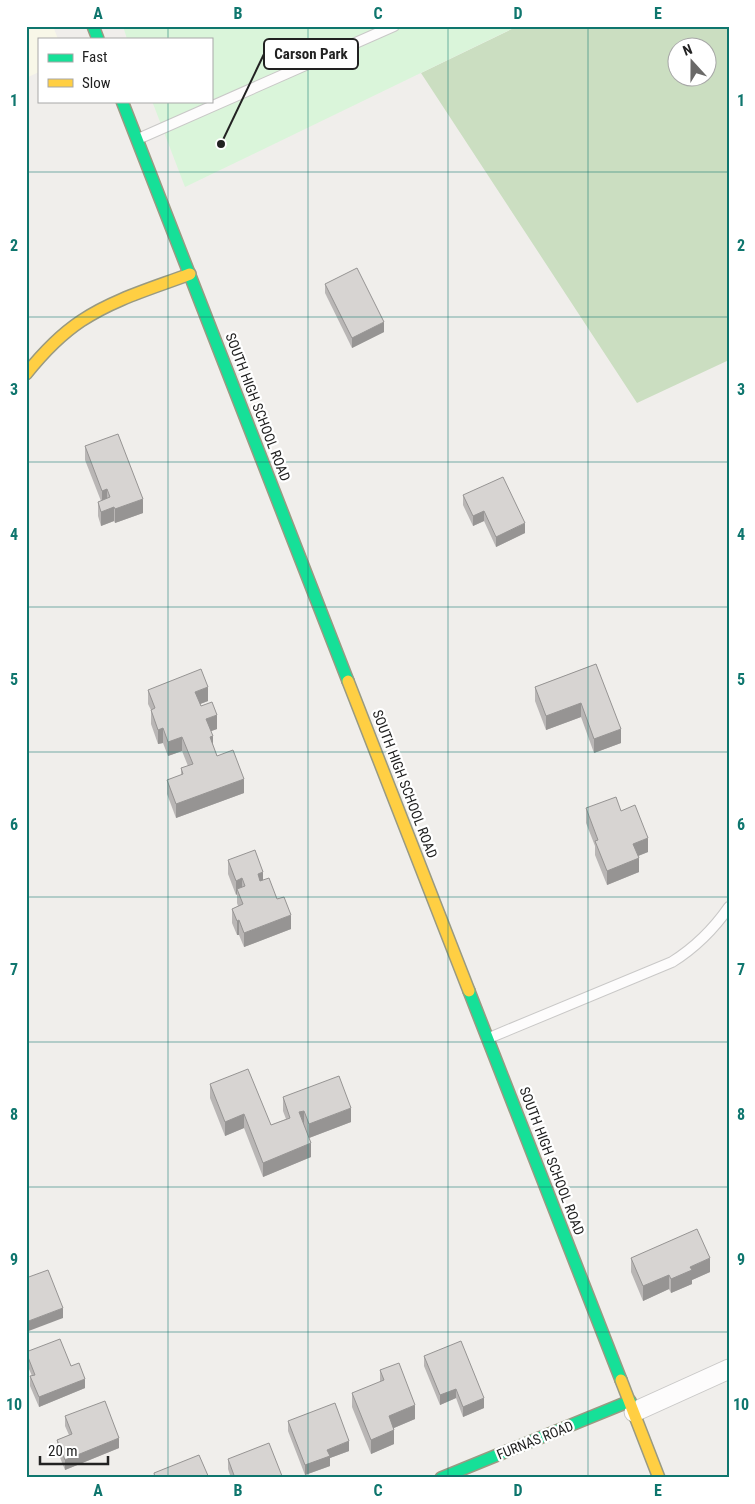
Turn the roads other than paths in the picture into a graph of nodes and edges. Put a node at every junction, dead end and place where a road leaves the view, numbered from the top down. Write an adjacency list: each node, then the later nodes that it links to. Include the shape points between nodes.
1 (93, 26): 3 (main road)
2 (394, 26): 5 (lane)
3 (98, 38)
4 (122, 102): 5 (main road, SOUTH HIGH SCHOOL ROAD)
5 (137, 139): 6 (main road, SOUTH HIGH SCHOOL ROAD)
6 (190, 274): 7 (main road, via 120,300 81,320 55,341); 9 (main road, SOUTH HIGH SCHOOL ROAD)
7 (26, 374)
8 (729, 907): 9 (lane, via 698,944 672,962)
9 (488, 1038): 11 (main road, SOUTH HIGH SCHOOL ROAD)
10 (729, 1369): 11 (street, FURNAS ROAD)
11 (632, 1407): 12 (main road, FURNAS ROAD); 13 (main road, SOUTH HIGH SCHOOL ROAD)
12 (441, 1478)
13 (659, 1478)

